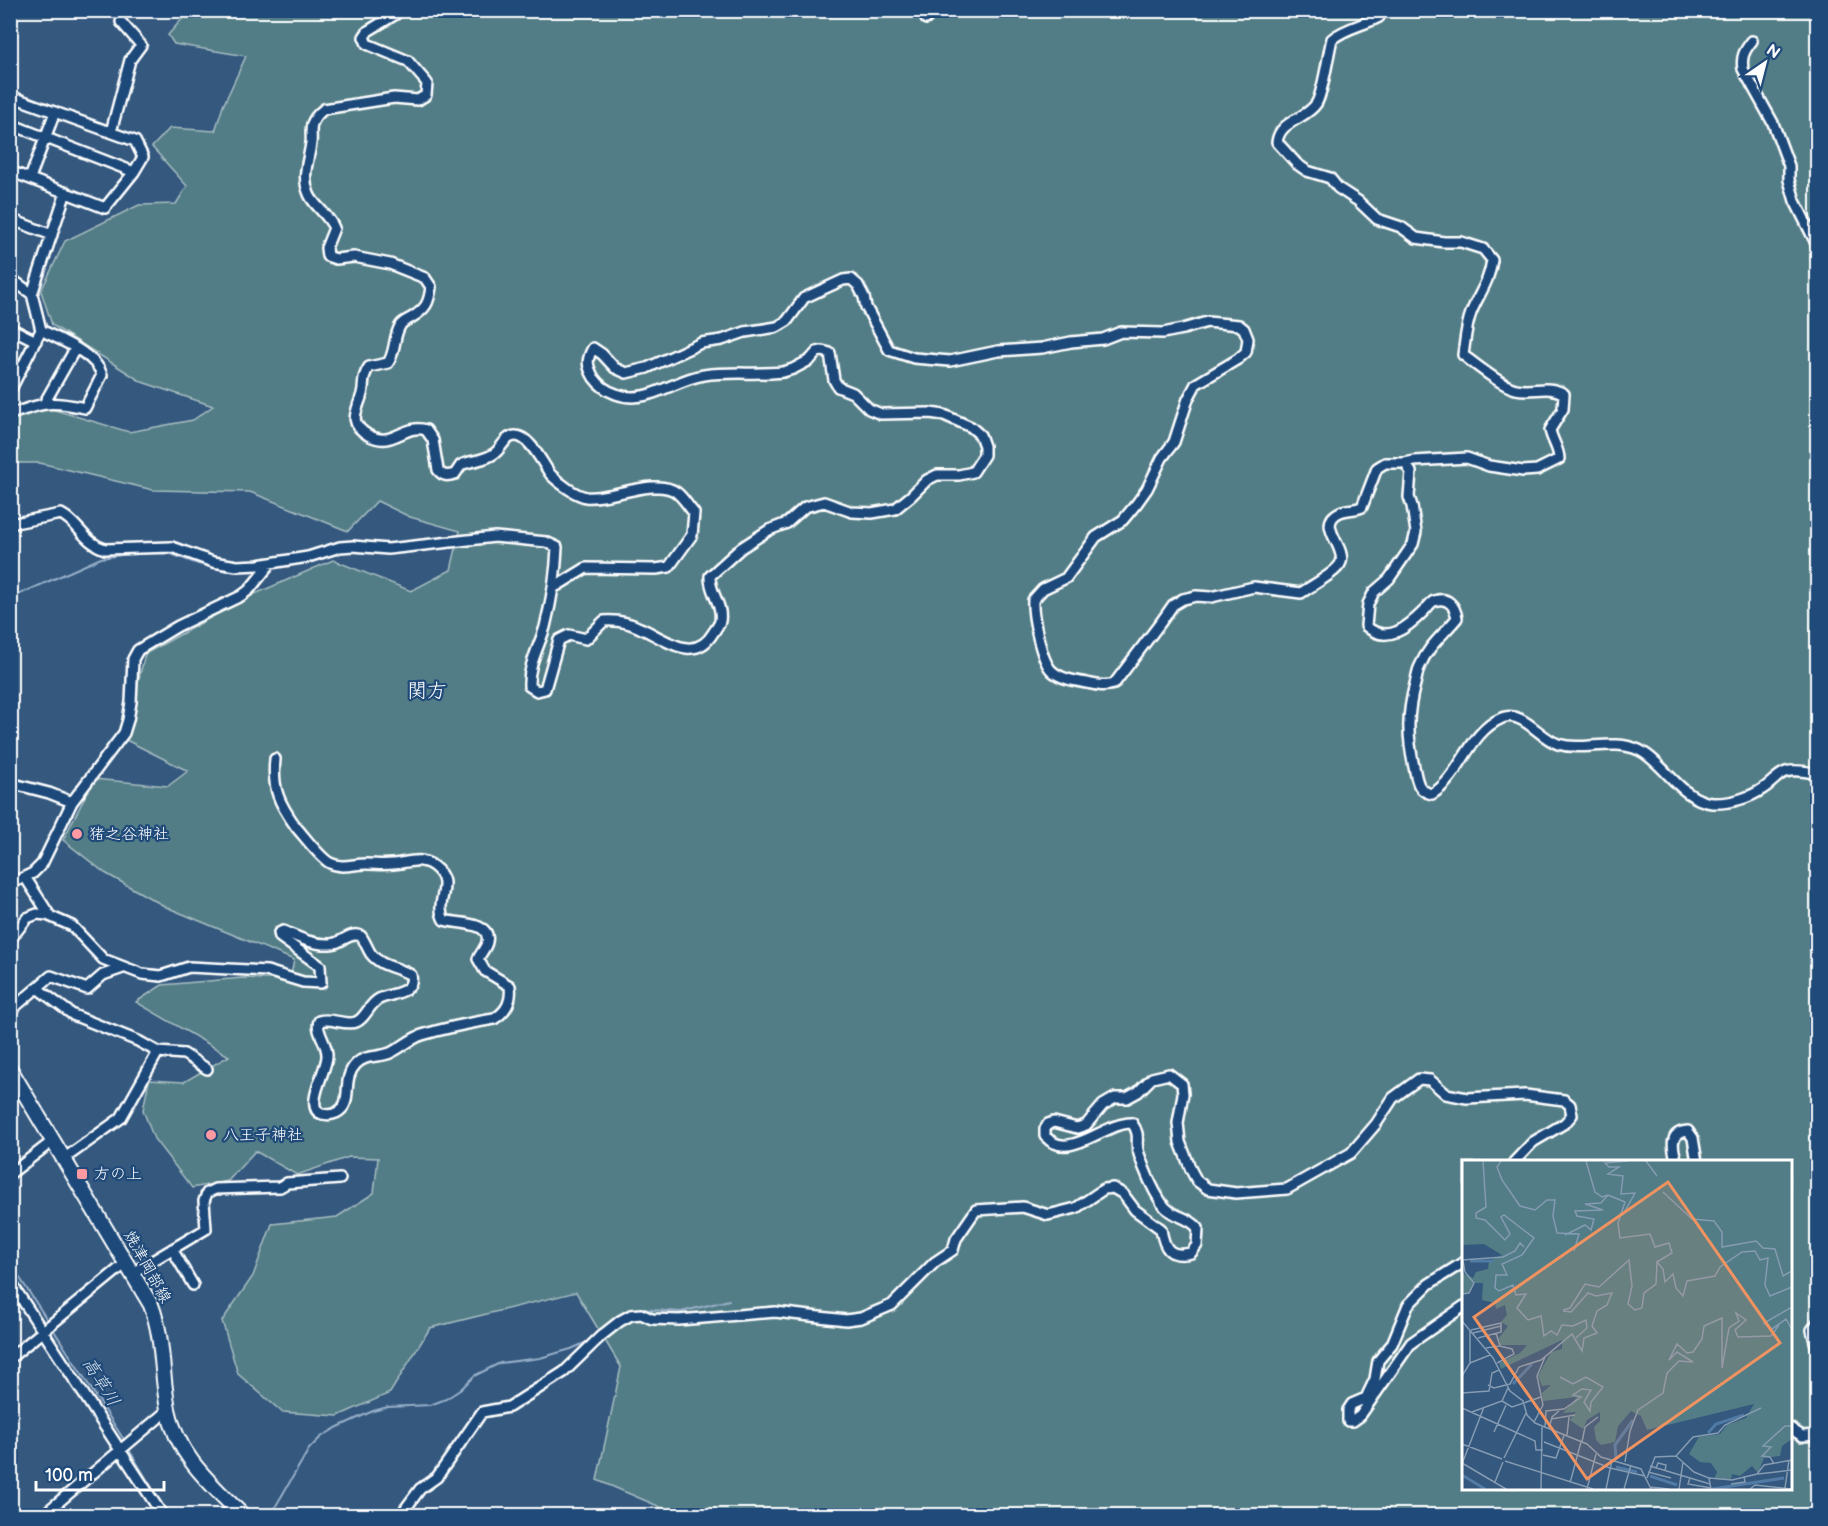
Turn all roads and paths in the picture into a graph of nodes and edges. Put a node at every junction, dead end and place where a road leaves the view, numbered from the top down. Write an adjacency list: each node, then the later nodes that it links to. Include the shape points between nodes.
1 (11, 10): 5 (street)
2 (397, 10): 33 (street, via 364,37 367,44 408,61 427,82 426,95 418,100 394,99 324,109 312,125 306,166 309,196 334,228 327,256 390,264 425,278 431,286 429,301 401,324 388,363 369,367 363,376 363,393 354,414 361,431 377,440 419,428 426,430 433,440 438,470 447,476 455,474 461,465 492,455 514,436 522,437 552,476 570,490 586,497 662,487 675,491 694,513 692,535 669,567 586,568)
3 (934, 10): 6 (street)
4 (1380, 10): 30 (street, via 1379,17 1332,39 1318,101 1289,122 1277,142 1296,164 1330,178 1377,219 1401,227 1416,238 1461,242 1483,249 1492,260 1490,271 1471,314 1463,355 1515,390 1555,389 1564,394 1563,409 1550,430 1559,448 1559,459 1537,470 1488,466 1467,458)
5 (10, 17)
6 (926, 19)
7 (121, 22): 12 (street, via 141,45 130,60)
8 (1752, 41): 20 (street, via 1741,60 1743,69 1773,123 1785,152 1795,201)
9 (10, 96): 10 (street)
10 (56, 112): 12 (street); 13 (street)
11 (10, 124): 13 (street)
12 (111, 132): 15 (street, via 135,141 143,157)
13 (46, 137): 15 (street); 16 (street)
14 (10, 171): 16 (street)
15 (134, 172): 17 (street, via 105,208)
16 (30, 178): 17 (street)
17 (66, 192): 19 (street)
18 (10, 219): 19 (street)
19 (52, 235): 22 (street)
20 (1818, 247)
21 (10, 278): 22 (street)
22 (32, 294): 24 (street)
23 (10, 328): 25 (street)
24 (41, 330): 25 (street); 26 (street)
25 (36, 341): 27 (street)
26 (75, 349): 28 (street); 28 (street, via 100,367 102,375 85,408)
27 (10, 391)
28 (45, 402): 29 (street)
29 (10, 412)
30 (1405, 464): 33 (street, via 1385,463 1377,468 1362,507 1337,513 1331,520 1330,528 1342,552 1341,561 1337,569 1301,593 1254,587 1183,599 1167,612 1114,684 1105,687 1061,677 1047,665 1033,600 1042,589 1065,578 1096,537 1123,520 1137,503 1174,442 1196,384 1246,352 1248,339 1244,329 1239,325 1207,322 1163,333 1121,332 1103,339 998,351 950,362 931,360 889,350 858,285 851,279 843,280 804,298 787,321 777,327 701,343 647,368 626,373 592,348 587,358 589,369 596,382 609,392 638,397 698,376 783,372 810,360 816,352 830,353 838,387 853,393 869,409 881,414 944,415 971,427 984,446 984,455 973,472 937,475 895,509 852,512 824,502 805,507 787,523 741,548 710,576 720,622 708,642 696,649 674,646 639,627 618,620 604,621 586,639 569,635 559,640 545,689 537,692 529,686 528,674); 35 (street, via 1412,472 1409,497 1416,532 1402,561 1374,592 1368,604 1366,626 1372,632 1394,634 1433,601 1441,600 1456,608 1457,618 1433,644 1419,668 1409,709 1409,752 1419,788 1425,793 1441,789 1489,726 1513,716 1556,743 1575,747 1612,744 1640,751 1689,793 1712,803 1750,796 1786,772)
31 (10, 524): 32 (street, via 61,514 86,539 105,549 172,547 205,560 237,566)
32 (271, 563): 33 (street, via 340,547 388,549 495,537 546,542 557,547); 37 (street, via 241,596 177,626 138,650 133,659 131,702 124,733)
33 (555, 587)
34 (275, 759): 42 (street, via 273,777 280,802 305,840 327,862 340,867 419,860 441,874 446,885 441,900 444,920 473,924 484,930 488,940 478,959 485,971 510,986 507,1008 494,1019 422,1035 392,1052 364,1058 351,1070 343,1107 328,1115 314,1108 327,1053 319,1021 355,1023 375,1001 404,992 412,981 405,971 381,963 361,936 353,934 332,945 279,933 320,966 321,983 267,971 189,967 161,976)
35 (1818, 774)
36 (10, 783): 37 (street)
37 (72, 802): 38 (street, via 42,864)
38 (25, 877): 39 (street); 40 (street)
39 (10, 884)
40 (50, 916): 41 (street, via 37,914 27,918); 42 (street, via 72,926 103,959)
41 (10, 940)
42 (123, 968): 43 (street, via 103,975 87,989 51,976)
43 (37, 988): 44 (street); 45 (street, via 73,1015)
44 (10, 1011)
45 (158, 1052): 46 (street, via 184,1054); 49 (street, via 121,1118)
46 (207, 1069)
47 (10, 1070): 48 (main road, 焼津岡部線)
48 (54, 1140): 49 (main road, 焼津岡部線); 53 (street)
49 (65, 1158): 57 (main road, 焼津岡部線)
50 (1515, 1160): 72 (street, via 1572,1115 1564,1100 1525,1095 1467,1098 1446,1094 1430,1080 1419,1080 1393,1098 1351,1153 1287,1189 1236,1193 1208,1190 1197,1181 1180,1142 1182,1084 1169,1074 1152,1078 1138,1092 1103,1105 1086,1125 1077,1128 1054,1122 1048,1124 1045,1136 1059,1145 1079,1144 1121,1123 1132,1123 1138,1131 1138,1152 1161,1203 1172,1215 1191,1220 1198,1228 1197,1245 1191,1252 1182,1255 1172,1251 1164,1245 1161,1229 1123,1194 1113,1188 1104,1189 1076,1208 1048,1215 1023,1207 976,1210 953,1250 892,1305 861,1318 846,1320 775,1312 679,1320 631,1316 601,1336 564,1372 509,1407 482,1412 437,1477 420,1489)
51 (1677, 1160): 52 (street, via 1672,1144 1680,1131 1688,1131 1693,1138)
52 (1697, 1160)
53 (10, 1174)
54 (340, 1179): 55 (street, via 287,1183 280,1187 214,1189 204,1201 206,1229)
55 (172, 1249): 57 (street); 59 (street)
56 (1462, 1263): 60 (street, via 1429,1284 1408,1305 1392,1344 1378,1361 1366,1398 1352,1404 1348,1421 1360,1416 1411,1343)
57 (129, 1268): 62 (street); 65 (main road, 焼津岡部線, via 158,1322)
58 (10, 1281): 62 (street)
59 (193, 1285)
60 (1462, 1307)
61 (1818, 1322): 63 (street, via 1812,1330)
62 (44, 1330): 64 (street); 68 (street)
63 (1818, 1353)
64 (10, 1358)
65 (168, 1410): 68 (street); 71 (main road, 焼津岡部線, via 192,1464)
66 (1792, 1429): 67 (street, via 1802,1436)
67 (1818, 1435)
68 (122, 1449): 69 (street); 70 (street)
69 (42, 1515)
70 (163, 1515)
71 (242, 1515)
72 (399, 1515)

